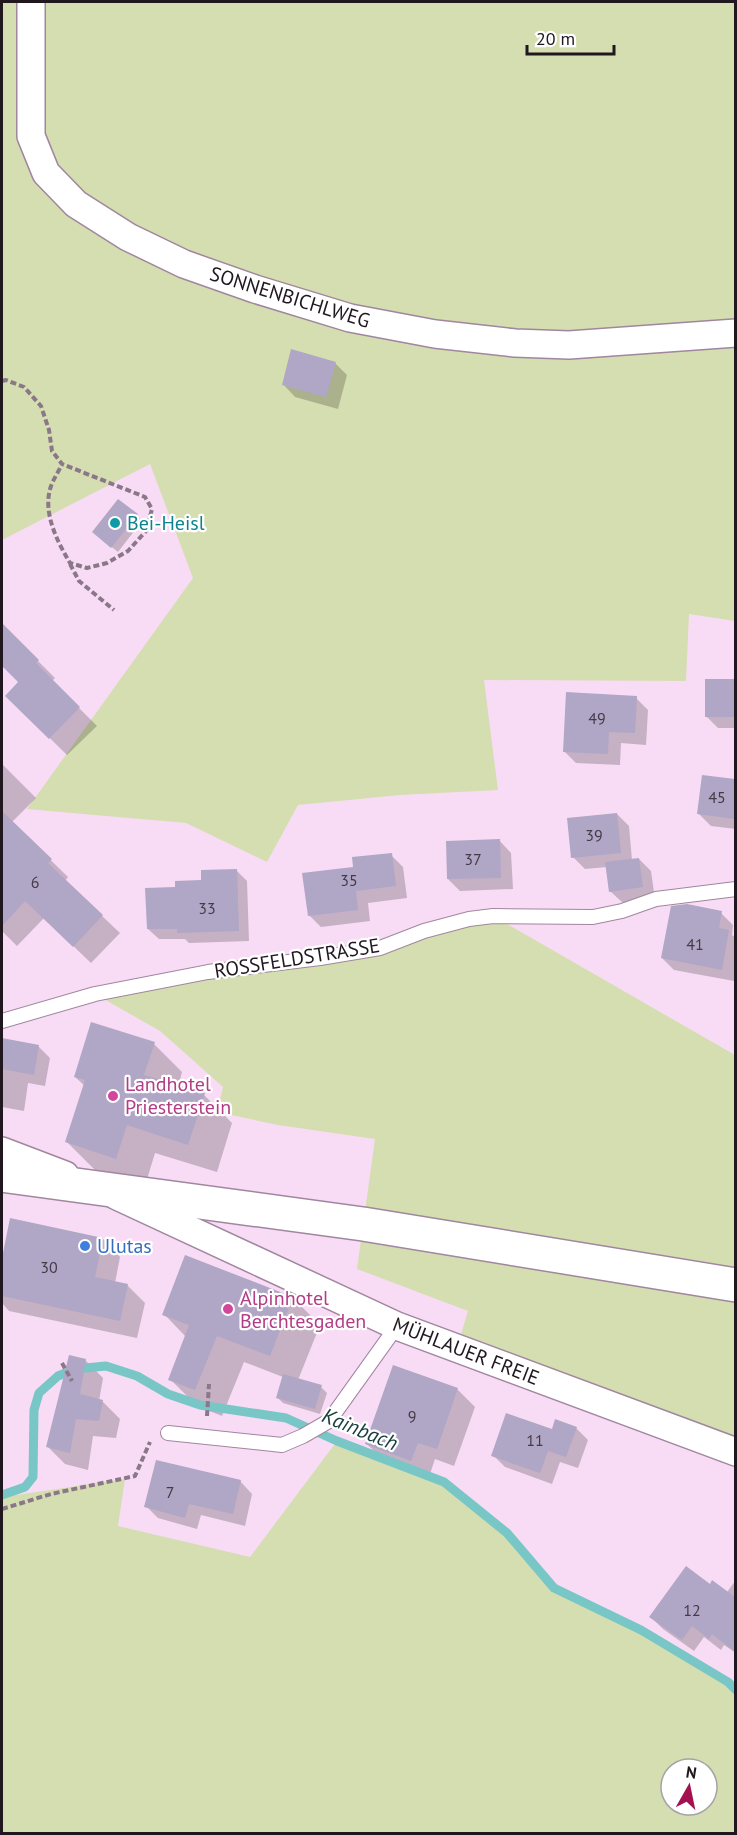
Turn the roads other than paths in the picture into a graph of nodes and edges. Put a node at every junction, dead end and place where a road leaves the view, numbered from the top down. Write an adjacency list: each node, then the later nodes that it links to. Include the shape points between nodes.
1 (31, 2): 2 (street, SONNENBICHLWEG, via 31,136 46,173 76,204 128,237 184,264 350,318 435,334 569,345)
2 (735, 333)
3 (735, 889): 4 (lane, ROSSFELDSTRASSE, via 656,899 593,917 493,916 469,920 424,931 380,948 196,974 95,994)
4 (2, 1021)
5 (2, 1151): 7 (street)
6 (2, 1175): 7 (main road)
7 (104, 1190): 8 (main road, via 363,1224); 9 (street, MÜHLAUER FREIE)
8 (735, 1285)
9 (397, 1326): 10 (lane, via 329,1421 303,1436 282,1445); 11 (street, MÜHLAUER FREIE)
10 (168, 1433)
11 (735, 1452)

